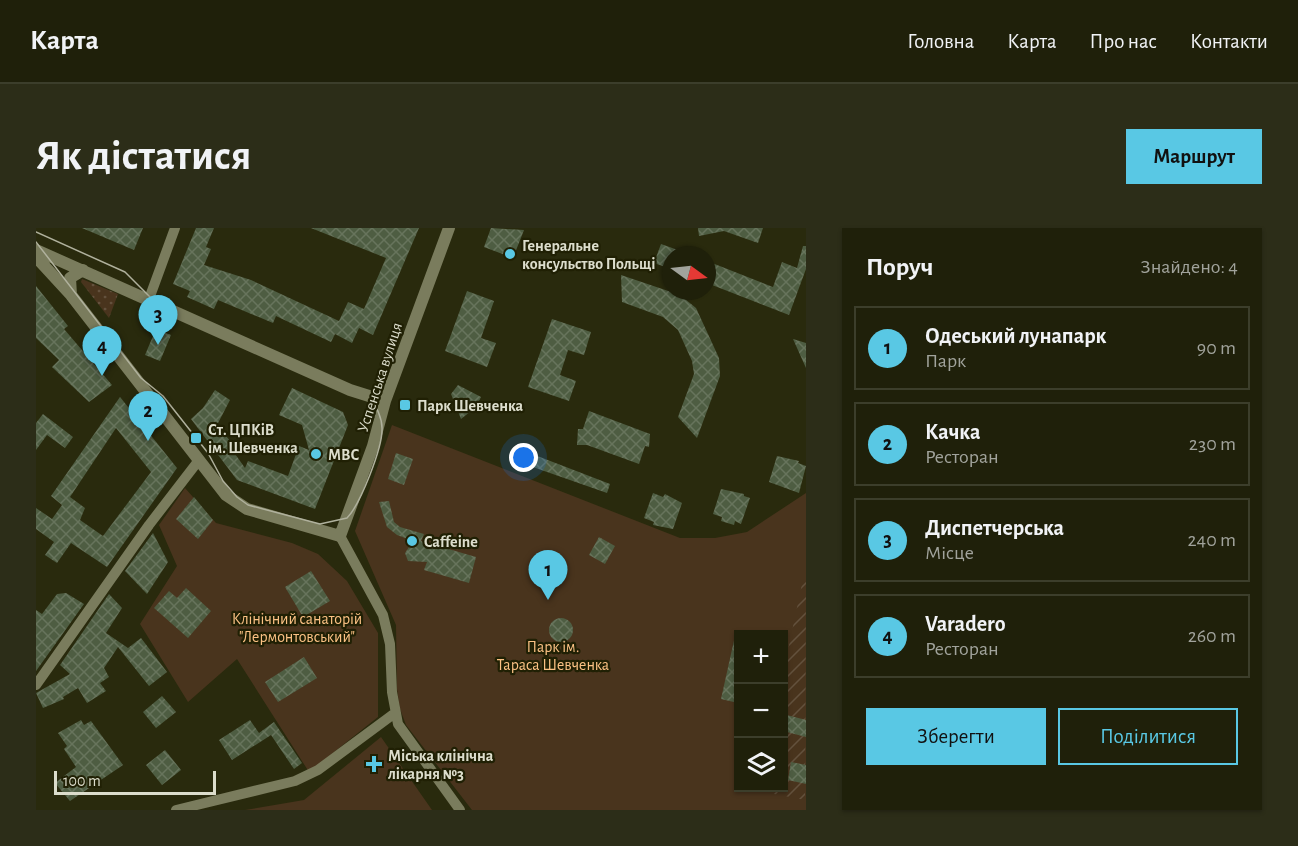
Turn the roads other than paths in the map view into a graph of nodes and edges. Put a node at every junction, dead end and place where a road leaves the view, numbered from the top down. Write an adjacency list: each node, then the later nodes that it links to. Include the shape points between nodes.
1 (175, 228): 7 (street)
2 (449, 228): 8 (street, Успенська вулиця)
3 (36, 250): 5 (street)
4 (36, 258): 6 (street)
5 (83, 270): 6 (street, via 70,278); 7 (street)
6 (71, 295): 9 (street)
7 (152, 301): 8 (street)
8 (385, 401): 10 (street, Успенська вулиця)
9 (199, 460): 10 (street, via 226,495 247,510); 11 (street)
10 (340, 536): 12 (street, via 383,615 390,644)
11 (36, 685)
12 (394, 713): 13 (street, via 318,770 295,781); 14 (street, via 404,734)
13 (176, 810)
14 (460, 810)

